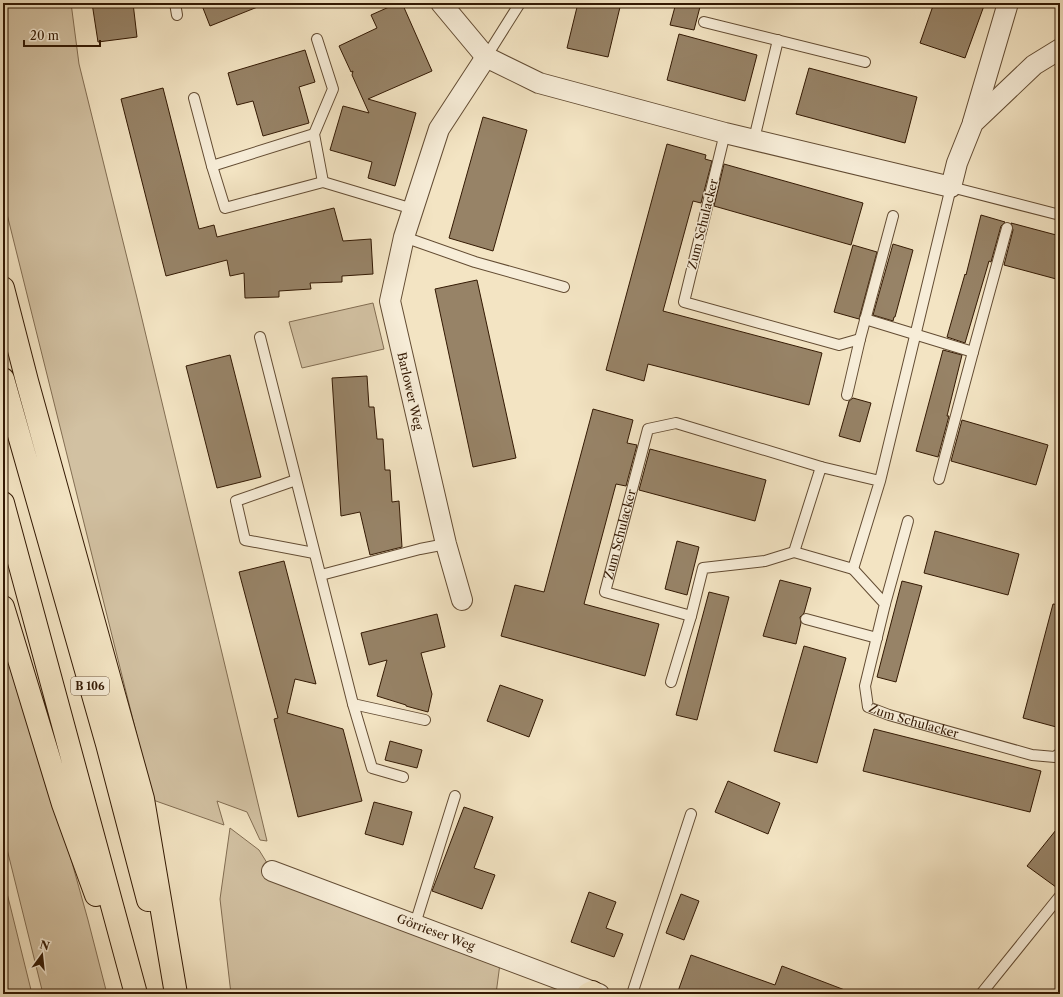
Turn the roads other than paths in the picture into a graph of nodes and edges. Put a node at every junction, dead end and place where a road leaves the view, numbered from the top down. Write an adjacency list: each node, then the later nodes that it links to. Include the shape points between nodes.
1 (175, 3): 5 (lane)
2 (441, 3): 10 (street)
3 (520, 3): 10 (lane)
4 (1008, 3): 13 (street)
5 (177, 15)
6 (704, 22): 8 (lane)
7 (317, 39): 15 (lane, via 333,89)
8 (778, 40): 11 (lane); 16 (lane)
9 (1060, 49): 13 (street, via 1034,64)
10 (486, 57): 14 (street, via 539,83); 20 (street, Barlower Weg, via 439,129)
11 (865, 62)
12 (194, 98): 17 (lane)
13 (973, 123): 19 (street, via 957,163)
14 (726, 133): 16 (street); 30 (lane, Zum Schulacker, via 684,302 839,345)
15 (314, 134): 17 (lane); 18 (lane)
16 (754, 139): 19 (street)
17 (212, 166): 18 (lane, via 225,208)
18 (323, 182): 20 (lane)
19 (951, 187): 21 (lane); 28 (lane)
20 (413, 209): 24 (street, Barlower Weg)
21 (1060, 215)
22 (892, 216): 27 (lane)
23 (1007, 228): 31 (lane)
24 (404, 236): 25 (lane, via 474,262); 40 (street, Barlower Weg, via 390,301)
25 (564, 287)
26 (3, 288): 65 (highway, via 144,799)
27 (865, 319): 28 (lane); 30 (lane)
28 (916, 336): 31 (lane); 37 (lane)
29 (260, 337): 36 (lane)
30 (860, 339): 33 (lane)
31 (973, 352): 35 (lane)
32 (3, 379): 64 (highway, B 106, via 106,744)
33 (847, 395)
34 (821, 467): 37 (lane, Zum Schulacker); 41 (lane); 48 (lane, Zum Schulacker, via 676,424 648,429 605,592)
35 (939, 479)
36 (296, 480): 42 (lane); 42 (lane, via 236,501 245,540)
37 (880, 481): 43 (lane)
38 (3, 503): 63 (highway, B 106)
39 (908, 521): 46 (lane, Zum Schulacker)
40 (446, 544): 44 (lane); 45 (street, Barlower Weg)
41 (794, 552): 43 (lane); 48 (lane, via 765,561 703,568)
42 (314, 553): 44 (lane)
43 (853, 570): 46 (lane)
44 (322, 575): 52 (lane)
45 (462, 600)
46 (886, 604): 50 (lane, Zum Schulacker)
47 (3, 607): 62 (highway, via 63,804)
48 (690, 616): 51 (lane)
49 (806, 618): 50 (lane)
50 (877, 638): 54 (lane, Zum Schulacker, via 865,686 868,706 889,715 1032,755 1055,757)
51 (671, 682)
52 (354, 704): 53 (lane); 55 (lane, via 372,768)
53 (425, 720)
54 (1060, 753)
55 (403, 778)
56 (455, 796): 60 (lane)
57 (691, 814): 66 (lane)
58 (272, 871): 60 (street, Görrieser Weg)
59 (1060, 896): 67 (lane)
60 (415, 924): 61 (street, Görrieser Weg)
61 (593, 993)
62 (132, 994)
63 (136, 994)
64 (173, 994)
65 (176, 994)
66 (632, 994)
67 (981, 994)

